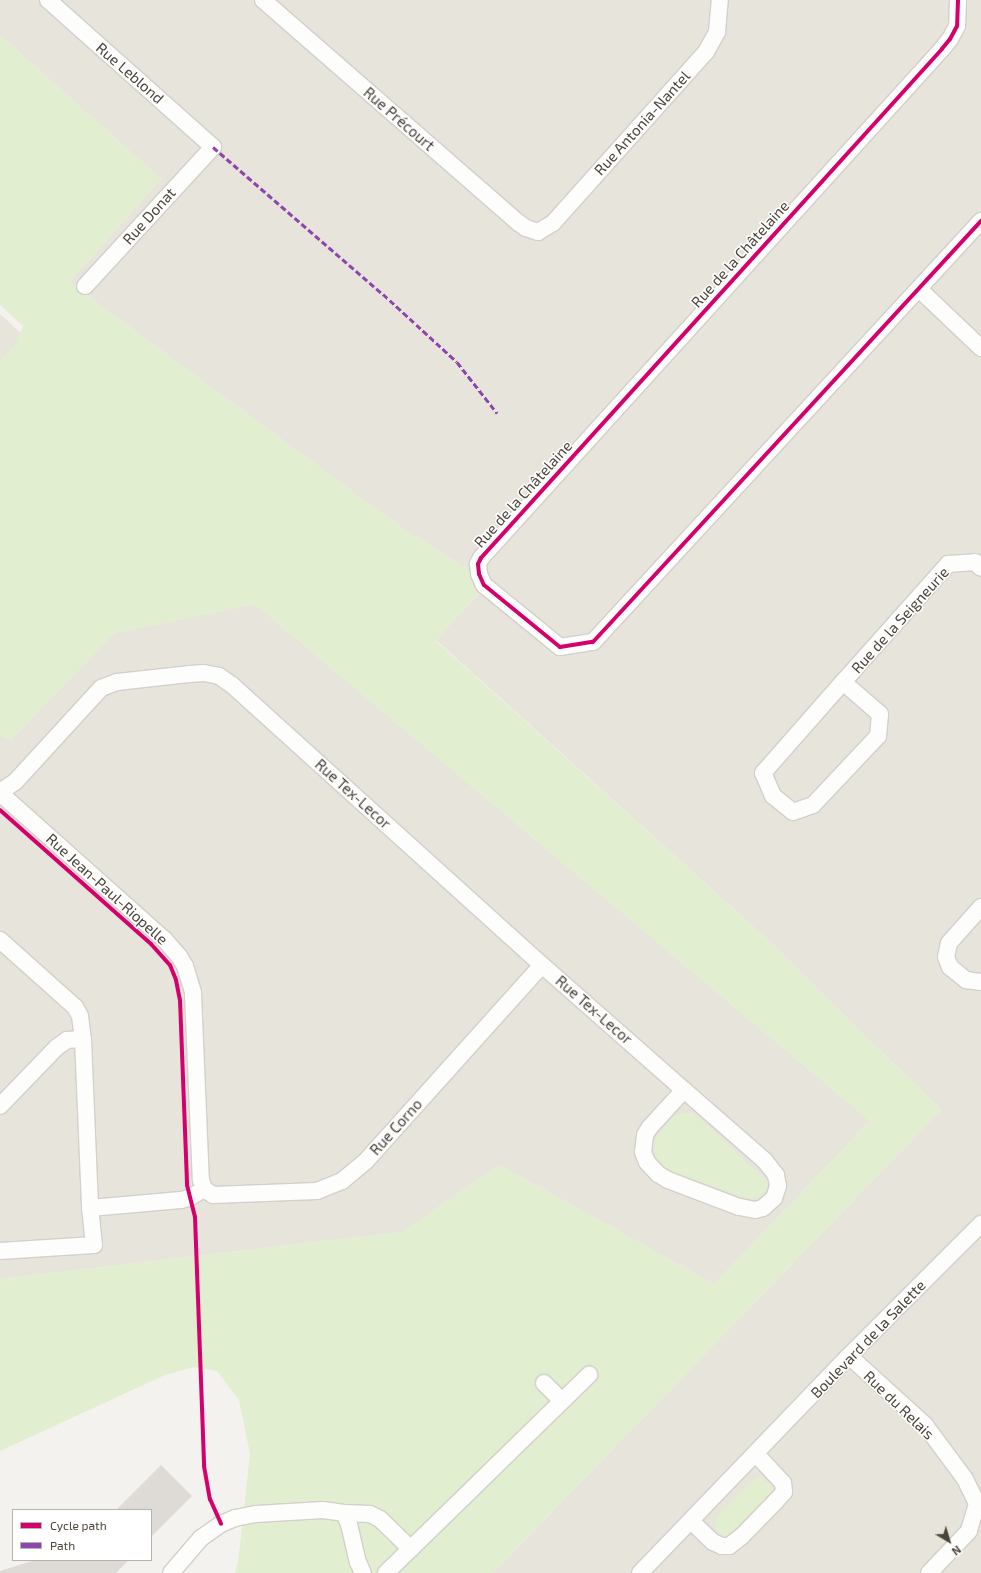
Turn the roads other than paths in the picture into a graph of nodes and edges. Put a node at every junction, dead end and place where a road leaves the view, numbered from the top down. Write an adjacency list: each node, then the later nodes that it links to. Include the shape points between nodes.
1 (48, 0): 5 (street, Rue Leblond)
2 (263, 0): 7 (street, Rue Précourt, via 519,224)
3 (720, 0): 7 (street, Rue Antonia-Nantel, via 718,25 706,52 553,223)
4 (958, 0): 9 (street, Rue de la Châtelaine, via 957,26 942,49 481,558 478,564 479,574 484,584 560,647 593,642)
5 (213, 147): 8 (street, Rue Donat)
6 (981, 221): 9 (street, Rue de la Châtelaine)
7 (538, 232)
8 (85, 286)
9 (918, 289): 10 (street)
10 (981, 348)
11 (981, 568): 12 (street, Rue de la Seigneurie, via 975,562 948,564)
12 (843, 682): 12 (street, Rue de la Seigneurie, via 763,773 773,796 793,812 813,805 878,736 880,714)
13 (0, 792): 16 (street, Rue Tex-Lecor, via 15,782 101,688 117,682 212,673 238,690); 21 (street, Rue Jean-Paul-Riopelle, via 164,939 185,966 193,993 201,1180)
14 (981, 907): 17 (street, via 949,943 946,956 950,967 966,980)
15 (0, 940): 18 (street, via 75,1007 82,1022)
16 (542, 964): 19 (street, Rue Tex-Lecor); 21 (street, Rue Corno, via 366,1161 342,1181 318,1191 217,1196 209,1194)
17 (981, 982)
18 (83, 1039): 20 (street, via 67,1040 57,1047); 22 (street)
19 (684, 1090): 19 (street, Rue Tex-Lecor, via 773,1170 778,1181 777,1192 771,1202 763,1208 755,1210 739,1207 668,1180 647,1162 643,1152 645,1135)
20 (0, 1106)
21 (204, 1189): 22 (street, via 181,1200)
22 (90, 1208): 24 (street, via 94,1245)
23 (981, 1224): 25 (street, Boulevard de la Salette)
24 (0, 1251)
25 (849, 1356): 29 (street, Boulevard de la Salette); 37 (street, Rue du Relais, via 925,1425 965,1479 977,1504 969,1531)
26 (589, 1375): 28 (street)
27 (544, 1383): 28 (street)
28 (562, 1401): 32 (street)
29 (756, 1454): 31 (street, Boulevard de la Salette); 31 (street, via 783,1483 784,1492 776,1501 729,1546 713,1542)
30 (344, 1513): 32 (street, via 370,1514 380,1519); 33 (street, via 304,1510 235,1518 201,1538); 34 (street)
31 (691, 1521): 36 (street, Boulevard de la Salette)
32 (411, 1549): 35 (street)
33 (171, 1573)
34 (363, 1573)
35 (386, 1573)
36 (640, 1573)
37 (929, 1573)

